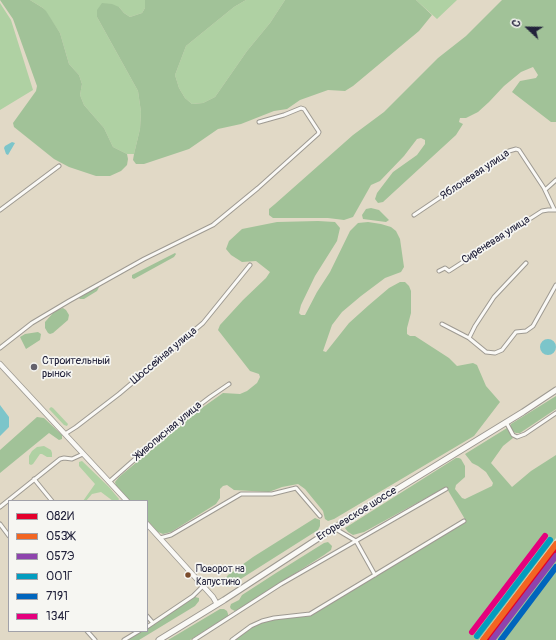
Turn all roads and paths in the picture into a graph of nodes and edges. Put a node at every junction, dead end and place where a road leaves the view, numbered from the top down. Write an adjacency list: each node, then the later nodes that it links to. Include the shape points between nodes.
1 (259, 122): 14 (street, via 301,108 319,132 213,225 75,297 32,323)
2 (59, 166): 5 (street)
3 (556, 180): 4 (street)
4 (545, 190): 6 (street, Яблоневая улица); 7 (street, Яблоневая улица, via 519,150 512,150)
5 (0, 210)
6 (555, 210): 10 (street, Сиреневая улица, via 542,211 449,271 445,268)
7 (414, 215)
8 (526, 263): 13 (street, via 494,297)
9 (250, 265): 20 (street, Шоссейная улица, via 203,323 119,394)
10 (439, 271)
11 (556, 285): 13 (street, via 533,326 526,331 516,332 502,350 495,353 486,352)
12 (442, 324): 13 (street)
13 (469, 338)
14 (0, 348)
15 (0, 364): 20 (main road)
16 (229, 384): 23 (street, Живописная улица, via 176,423)
17 (556, 390): 19 (main road, Егорьевское шоссе)
18 (556, 413): 19 (street, via 518,437 512,435)
19 (506, 422): 34 (main road, Егорьевское шоссе)
20 (65, 434): 21 (main road)
21 (84, 454): 22 (street, via 72,459 60,459); 23 (main road)
22 (34, 479): 25 (street); 27 (street)
23 (109, 482): 28 (main road)
24 (446, 489): 37 (street)
25 (8, 500)
26 (8, 500): 29 (street)
27 (51, 500)
28 (125, 500)
29 (0, 507)
30 (320, 516): 36 (street, via 296,488 272,494 241,494 171,535)
31 (464, 521): 38 (street)
32 (0, 524): 35 (street)
33 (148, 525): 36 (main road)
34 (334, 528): 37 (street); 40 (main road, Егорьевское шоссе)
35 (8, 535)
36 (160, 538): 39 (main road)
37 (356, 541): 38 (street); 49 (street, via 281,584)
38 (375, 575): 50 (street, via 310,614 262,621)
39 (203, 586): 40 (main road); 42 (street, via 193,596)
40 (217, 604): 48 (main road, Егорьевское шоссе)
41 (148, 617): 42 (street)
42 (153, 623): 43 (street)
43 (148, 626)
44 (88, 632): 46 (street)
45 (137, 632): 47 (street)
46 (95, 640)
47 (124, 640)
48 (159, 640)
49 (194, 640)
50 (232, 640)

